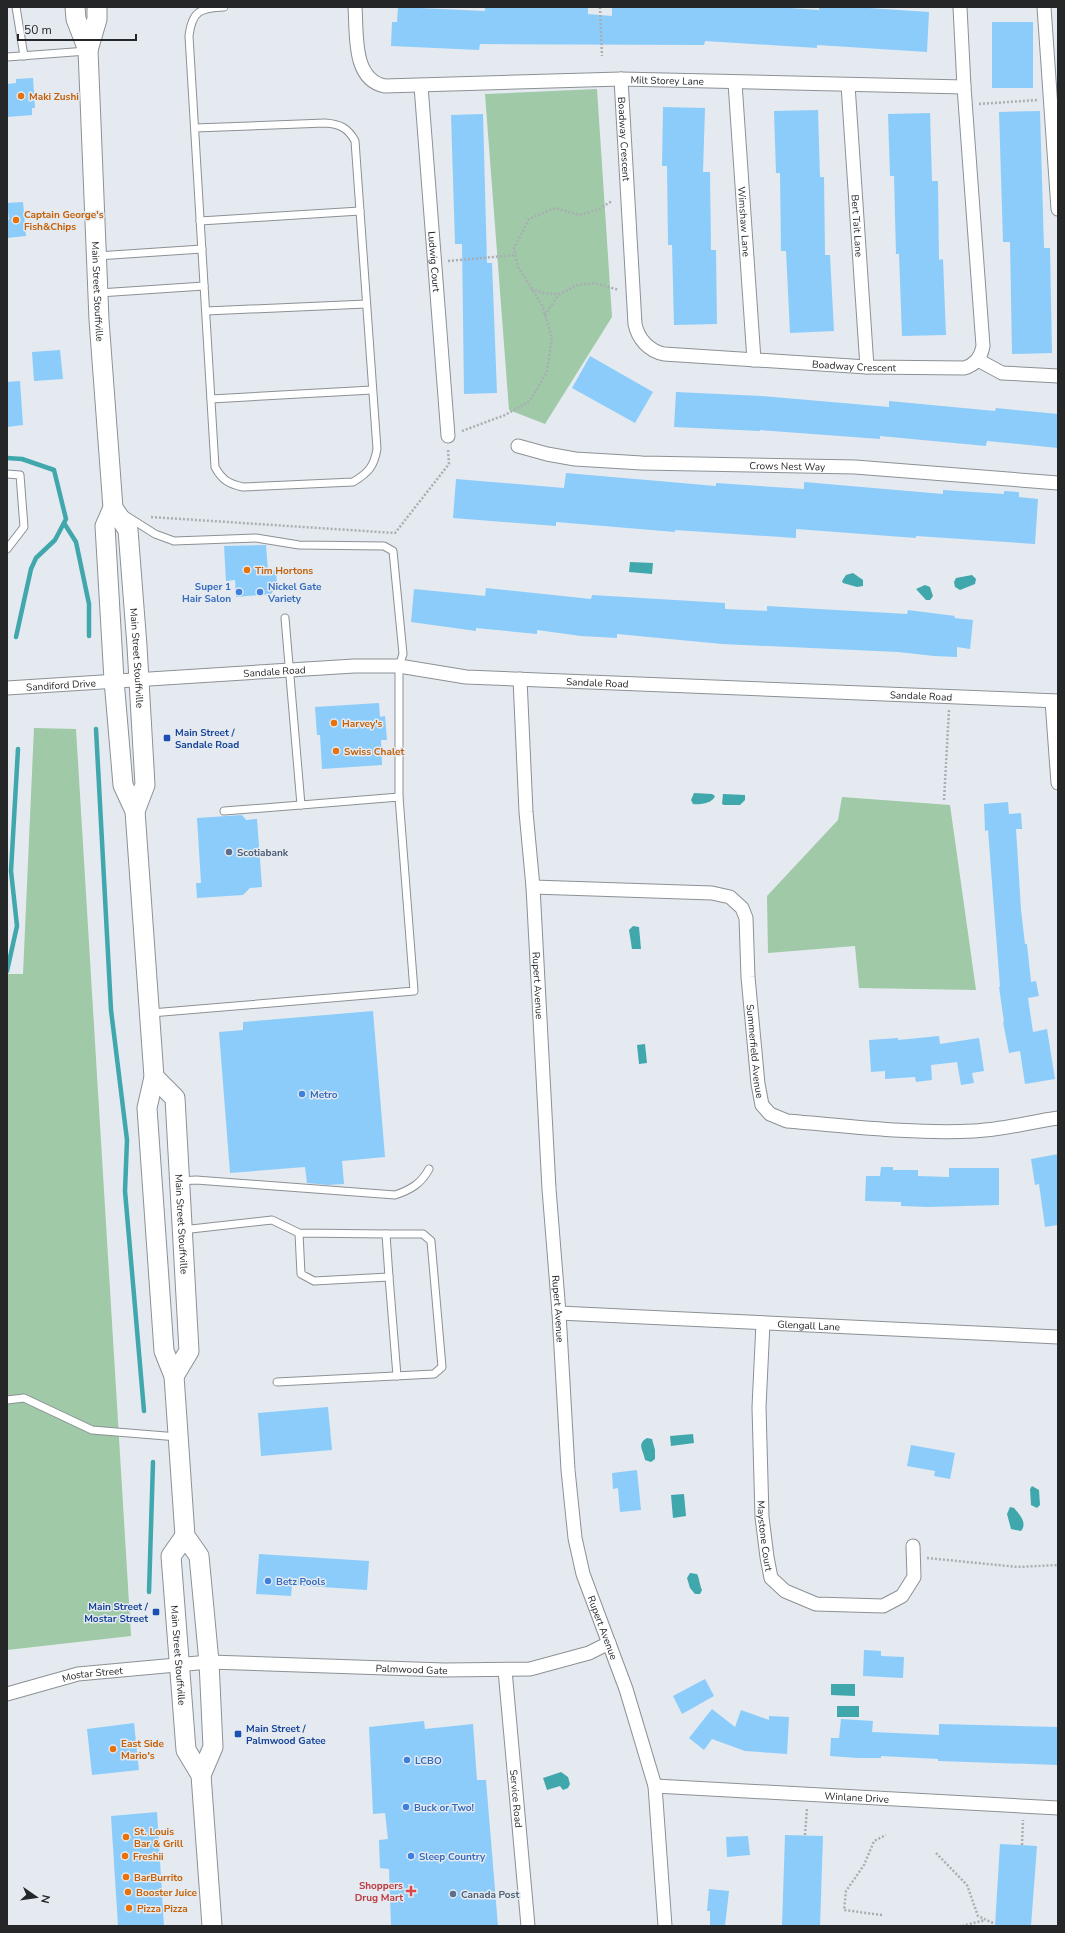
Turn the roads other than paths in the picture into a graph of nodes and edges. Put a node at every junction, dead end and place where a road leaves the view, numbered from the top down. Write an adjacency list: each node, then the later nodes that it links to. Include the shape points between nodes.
1 (16, 7): 9 (lane)
2 (75, 7): 8 (main road, Main Street Stouffville, via 76,19)
3 (96, 7): 8 (main road, Main Street Stouffville, via 97,19)
4 (224, 7): 16 (lane, via 206,8 197,13 191,22)
5 (355, 7): 14 (street, Milt Storey Lane, via 359,58 364,71 372,81 385,86)
6 (960, 7): 15 (street)
7 (1044, 7): 17 (street)
8 (88, 50): 9 (lane); 21 (main road, Main Street Stouffville)
9 (24, 56): 10 (lane)
10 (7, 57)
11 (621, 79): 12 (street, Milt Storey Lane); 14 (street, Milt Storey Lane); 26 (street, Boadway Crescent, via 635,324 638,333 650,348 664,354)
12 (735, 83): 13 (street, Milt Storey Lane); 26 (street, Wimshaw Lane)
13 (848, 85): 15 (street, Milt Storey Lane); 28 (street, Bert Tait Lane)
14 (421, 86): 32 (street, Ludwig Court)
15 (964, 87): 27 (street, via 983,346)
16 (195, 128): 18 (lane, via 340,124 350,132 355,141); 19 (lane)
17 (1058, 209)
18 (360, 211): 19 (lane); 24 (lane)
19 (200, 221): 20 (lane)
20 (202, 249): 21 (lane); 22 (lane)
21 (96, 256): 23 (main road, Main Street Stouffville)
22 (204, 286): 23 (lane); 25 (lane)
23 (98, 293): 36 (main road, Main Street Stouffville)
24 (366, 304): 25 (lane); 30 (lane)
25 (206, 311): 31 (lane)
26 (754, 360): 28 (street, Boadway Crescent)
27 (978, 360): 28 (street, Boadway Crescent, via 962,368); 29 (street, via 1002,373)
28 (867, 367)
29 (1058, 376)
30 (372, 390): 31 (lane); 31 (lane, via 377,448 375,461 366,474 353,482 243,487 230,484 221,477 215,467)
31 (211, 399)
32 (448, 436)
33 (518, 446): 35 (street, Crows Nest Way, via 575,459 642,463 855,467)
34 (7, 474): 37 (lane, via 20,474 24,527)
35 (1058, 483)
36 (113, 508): 39 (lane, via 155,534 174,541 256,538 299,545 389,547 395,557 402,654); 42 (main road, Main Street Stouffville, via 105,526); 43 (main road, Main Street Stouffville, via 128,530)
37 (7, 549)
38 (285, 618): 40 (lane)
39 (399, 666): 40 (street, Sandale Road, via 354,666); 41 (street, Sandale Road, via 466,677); 47 (lane)
40 (290, 671): 43 (street, Sandale Road); 48 (lane)
41 (520, 679): 45 (street, Sandale Road); 51 (street, Rupert Avenue, via 526,812)
42 (114, 680): 43 (street, Sandale Road); 44 (street, Sandiford Drive); 49 (main road, Main Street Stouffville, via 123,784)
43 (139, 680): 49 (main road, Main Street Stouffville, via 145,785)
44 (7, 688)
45 (1055, 701): 46 (street)
46 (1058, 783)
47 (399, 797): 48 (lane); 52 (lane, via 414,991)
48 (301, 805): 50 (lane)
49 (135, 811): 52 (main road, Main Street Stouffville)
50 (224, 811)
51 (534, 887): 54 (street, Summerfield Avenue, via 712,893 730,897 742,908 746,918 748,977 758,1084 762,1105 770,1114 787,1121 908,1132 1001,1129); 61 (street, Rupert Avenue, via 549,1181)
52 (149, 1013): 53 (main road, Main Street Stouffville)
53 (154, 1077): 56 (main road, Main Street Stouffville, via 175,1098); 64 (main road, Main Street Stouffville, via 147,1108 164,1351)
54 (1058, 1118)
55 (428, 1169): 56 (lane, via 418,1184 395,1195 196,1180)
56 (179, 1182): 57 (main road, Main Street Stouffville)
57 (182, 1230): 58 (lane, via 272,1220); 64 (main road, Main Street Stouffville, via 189,1351)
58 (299, 1233): 59 (lane); 60 (lane, via 301,1274 314,1280)
59 (386, 1234): 60 (lane); 65 (lane, via 423,1234 431,1241 442,1367 434,1374)
60 (389, 1277): 65 (lane)
61 (559, 1313): 62 (street, Glengall Lane); 71 (street, Rupert Avenue, via 568,1470 575,1538 583,1574)
62 (763, 1323): 63 (street, Glengall Lane); 70 (street, Maystone Court, via 759,1407 762,1501 771,1578 785,1591 816,1604 883,1606 902,1596 914,1577)
63 (1058, 1337)
64 (174, 1376): 68 (main road, Main Street Stouffville)
65 (397, 1376): 66 (lane)
66 (277, 1382)
67 (7, 1400): 68 (lane, via 24,1398 92,1430)
68 (178, 1437): 69 (main road, Main Street Stouffville)
69 (185, 1536): 72 (main road, Main Street Stouffville, via 199,1556); 73 (main road, Main Street Stouffville, via 171,1556)
70 (913, 1551)
71 (609, 1643): 74 (street, Palmwood Gate, via 589,1653 530,1669); 77 (street, Rupert Avenue, via 626,1689)
72 (209, 1662): 73 (street, Palmwood Gate); 74 (street, Palmwood Gate); 76 (main road, Main Street Stouffville, via 213,1747)
73 (179, 1664): 75 (street, Mostar Street, via 78,1674); 76 (main road, Main Street Stouffville, via 186,1750)
74 (505, 1670): 80 (street, Service Road)
75 (7, 1694)
76 (201, 1775): 79 (main road, Main Street Stouffville)
77 (655, 1786): 78 (street, Winlane Drive); 81 (street, Rupert Avenue)
78 (1058, 1808)
79 (212, 1926)
80 (528, 1926)
81 (665, 1926)

